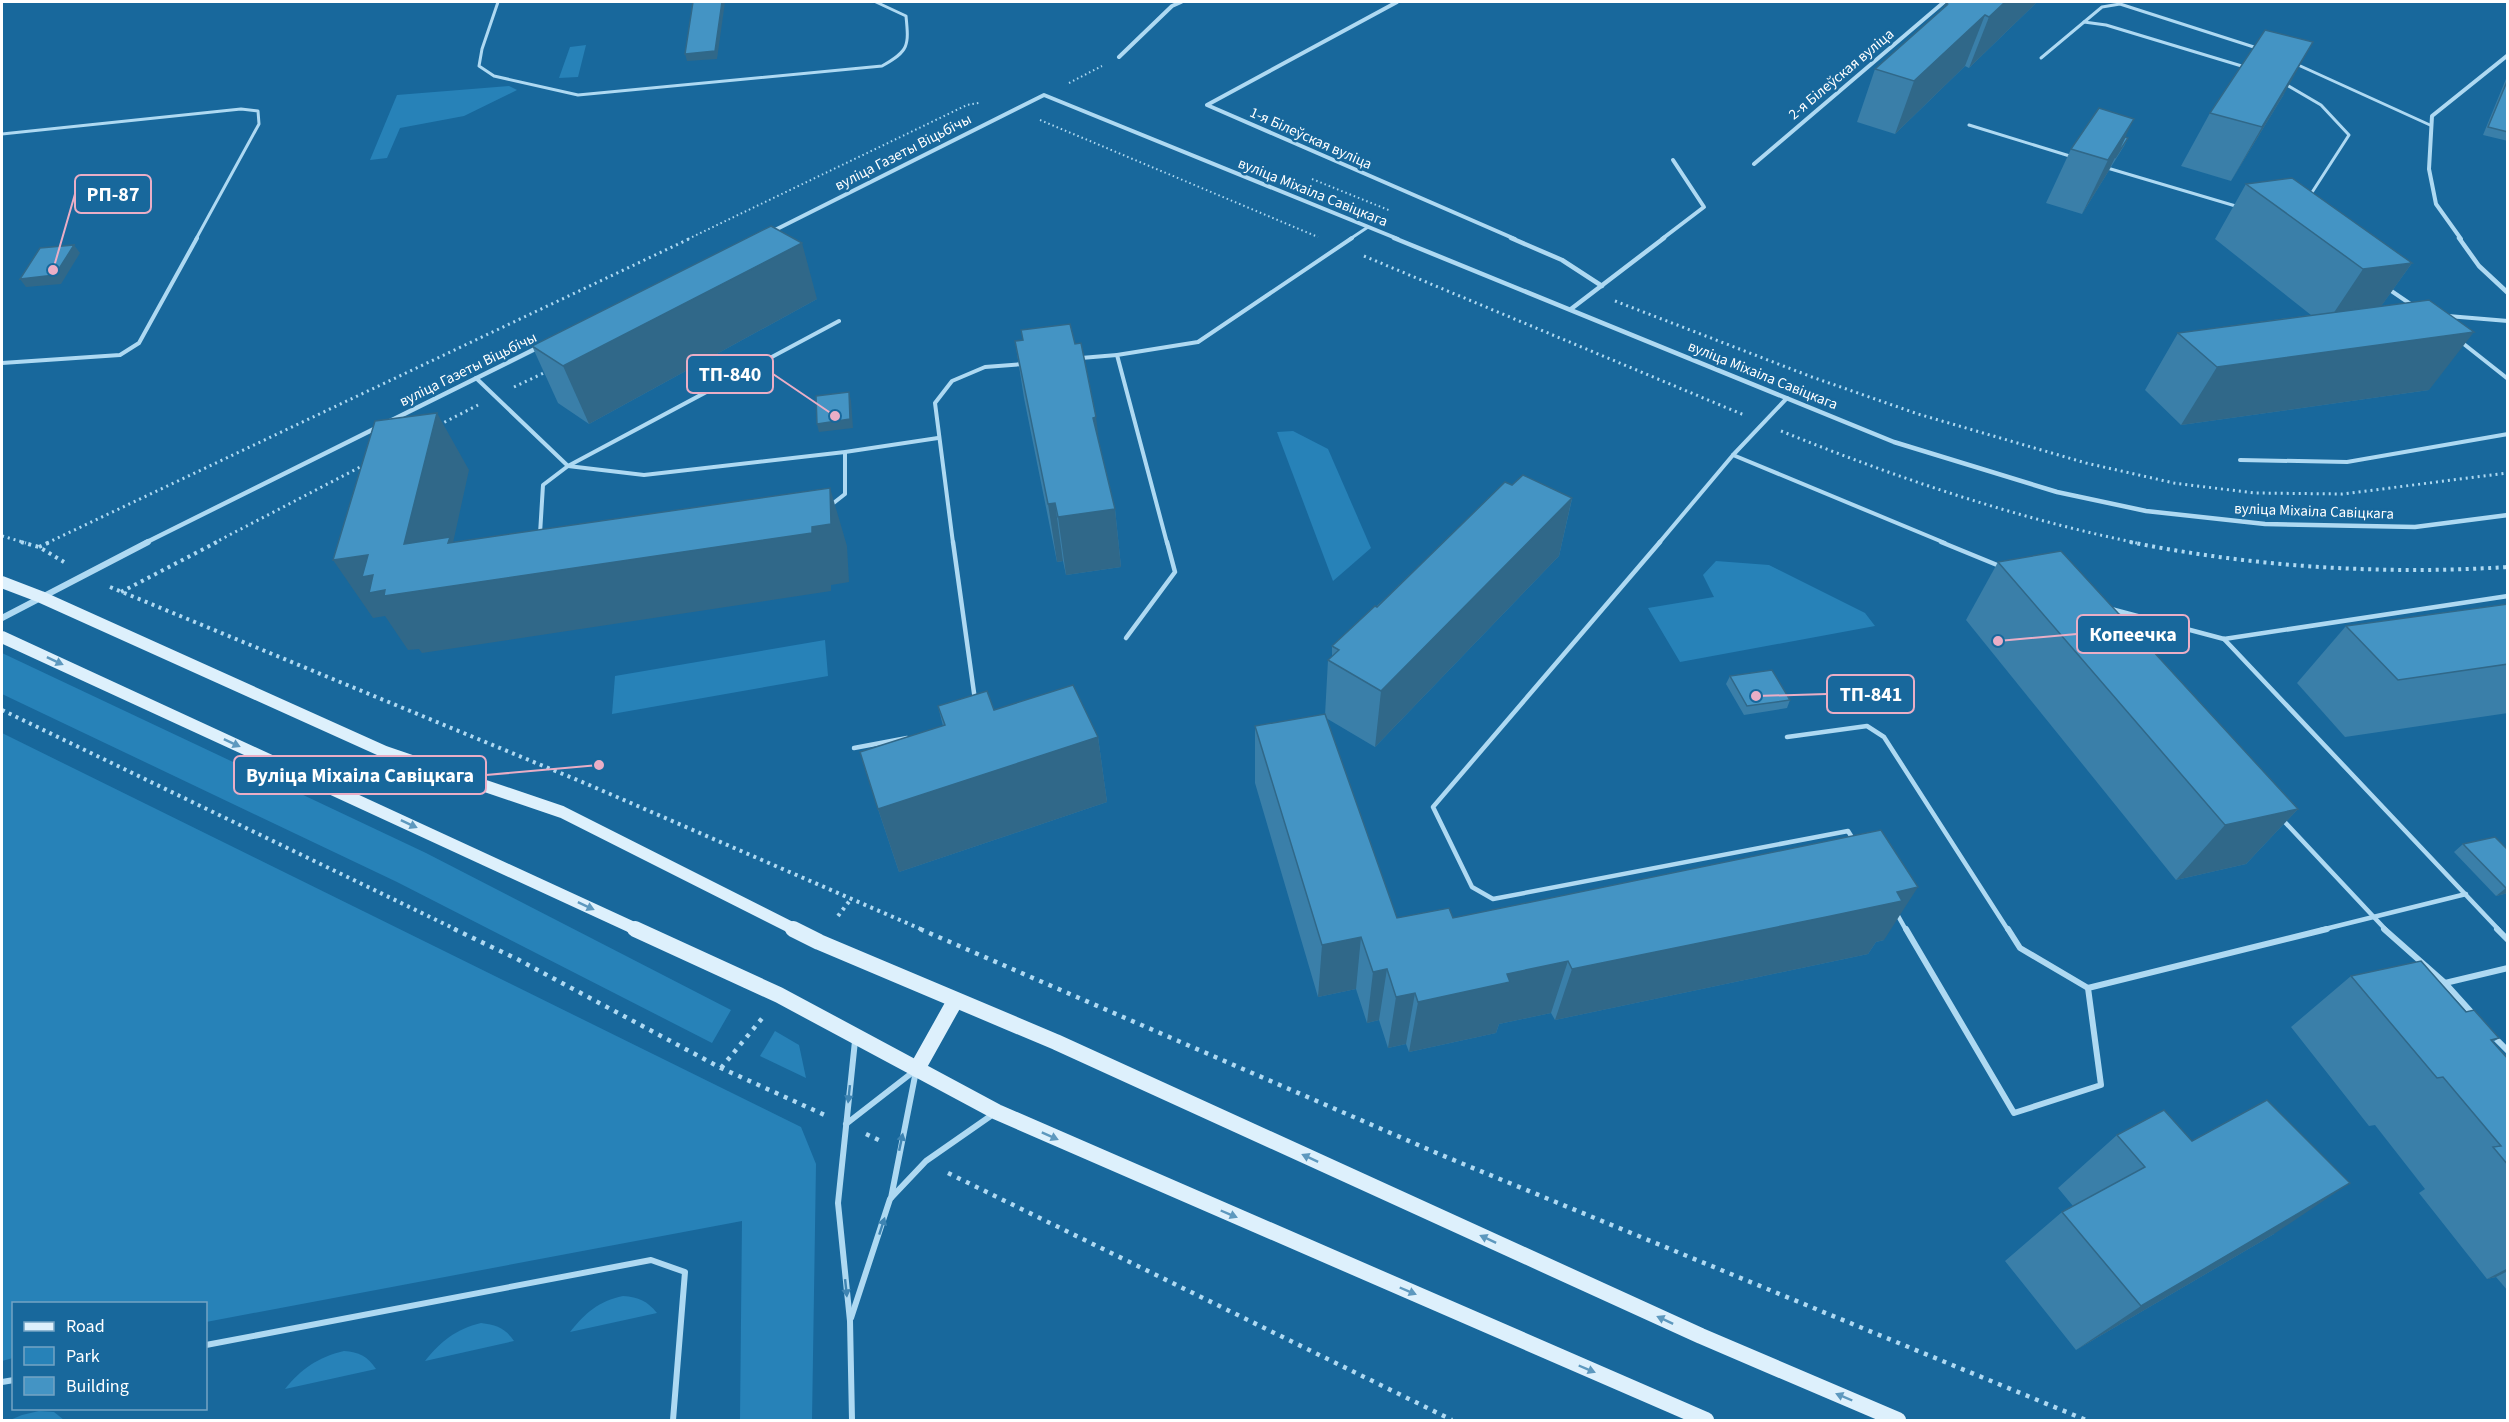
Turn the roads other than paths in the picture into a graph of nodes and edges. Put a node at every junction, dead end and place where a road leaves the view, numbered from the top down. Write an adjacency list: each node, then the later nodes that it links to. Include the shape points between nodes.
1 (498, 2): 2 (lane, via 479,66 494,76 578,95 882,66 903,55 909,43 906,16)
2 (876, 2)
3 (1181, 2): 9 (street)
4 (1397, 2): 26 (street, 1-я Білеўская вуліца, via 1207,105 1562,260)
5 (1944, 2): 20 (street, 2-я Білеўская вуліца)
6 (2084, 22): 7 (lane, via 2102,7 2120,4); 10 (lane); 12 (lane)
7 (2260, 49)
8 (2508, 55): 16 (street, via 2432,116)
9 (1119, 57)
10 (2041, 58)
11 (2293, 62): 16 (lane)
12 (2254, 70)
13 (2283, 83): 22 (lane, via 2334,113 2349,135)
14 (1044, 95): 24 (street, вуліца Міхаіла Савіцкага); 25 (street, вуліца Газеты Віцьбічы)
15 (1969, 124): 18 (lane)
16 (2430, 125): 28 (street, via 2429,169 2436,204 2479,266)
17 (2, 134): 38 (lane, via 241,109 258,111 259,124 139,343 120,355)
18 (2079, 159)
19 (1673, 160): 26 (street, via 1704,207)
20 (1754, 164)
21 (2101, 166): 23 (lane)
22 (2305, 202)
23 (2246, 209)
24 (1368, 227): 30 (street, вуліца Міхаіла Савіцкага); 36 (lane, via 1198,342)
25 (759, 238)
26 (1602, 286): 30 (street)
27 (2387, 288): 29 (lane)
28 (2508, 293)
29 (2415, 307)
30 (1571, 309): 42 (street, вуліца Міхаіла Савіцкага)
31 (2448, 316): 33 (lane)
32 (840, 321): 48 (lane)
33 (2508, 321)
34 (2452, 336): 41 (lane)
35 (545, 345): 40 (street, вуліца Газеты Віцьбічы)
36 (1117, 355): 37 (lane); 59 (lane, via 1175,572)
37 (1073, 359)
38 (2, 363)
39 (1029, 363): 44 (lane, via 985,367 952,381 935,403)
40 (476, 378): 48 (lane); 55 (street, вуліца Газеты Віцьбічы)
41 (2508, 379)
42 (1787, 398): 46 (lane); 50 (street, вуліца Міхаіла Савіцкага, via 1894,442 2057,492 2146,511 2265,524 2415,527)
43 (2508, 434): 47 (lane, via 2347,462)
44 (938, 438): 45 (lane); 61 (lane)
45 (845, 452): 48 (lane, via 644,475); 49 (lane, via 845,494)
46 (1733, 455): 52 (lane); 66 (lane, via 1433,807 1472,887 1493,899 1848,831)
47 (2240, 460)
48 (568, 466): 51 (lane, via 543,485 540,536)
49 (830, 506)
50 (2508, 514)
51 (547, 541)
52 (2003, 567)
53 (2, 582): 55 (main road)
54 (2508, 596): 60 (lane)
55 (41, 597): 57 (street, вуліца Газеты Віцьбічы); 74 (main road, via 385,752 562,812 819,942)
56 (2101, 606): 60 (lane)
57 (2, 618)
58 (2, 637): 77 (main road, one-way to 77, via 750,981)
59 (1126, 638)
60 (2224, 639): 67 (lane)
61 (976, 706)
62 (913, 736): 64 (lane)
63 (1788, 737): 73 (lane, via 1868,726 1884,737 2020,948)
64 (854, 748)
65 (2278, 813): 69 (lane)
66 (1854, 841)
67 (2466, 894): 69 (lane); 70 (lane)
68 (1895, 911): 73 (lane, via 2014,1113 2101,1084)
69 (2372, 918): 72 (lane); 73 (lane)
70 (2508, 940)
71 (2508, 968): 72 (lane)
72 (2445, 983): 75 (lane)
73 (2088, 988)
74 (955, 1001): 79 (main road); 88 (main road, one-way to 74, via 1690,1331 1056,1042)
75 (2476, 1017)
76 (2492, 1034): 78 (lane)
77 (855, 1036): 79 (main road); 81 (lane, one-way to 81)
78 (2508, 1051)
79 (917, 1069): 80 (main road); 81 (lane); 82 (lane, one-way to 79)
80 (997, 1112): 82 (lane, via 926,1161); 87 (main road, one-way to 87)
81 (846, 1125): 83 (lane, one-way to 83, via 838,1203)
82 (890, 1200): 83 (lane, one-way to 82)
83 (850, 1321): 86 (lane)
84 (207, 1344): 85 (lane, via 651,1260 685,1272)
85 (673, 1420)
86 (852, 1420)
87 (1706, 1420)
88 (1898, 1420)

